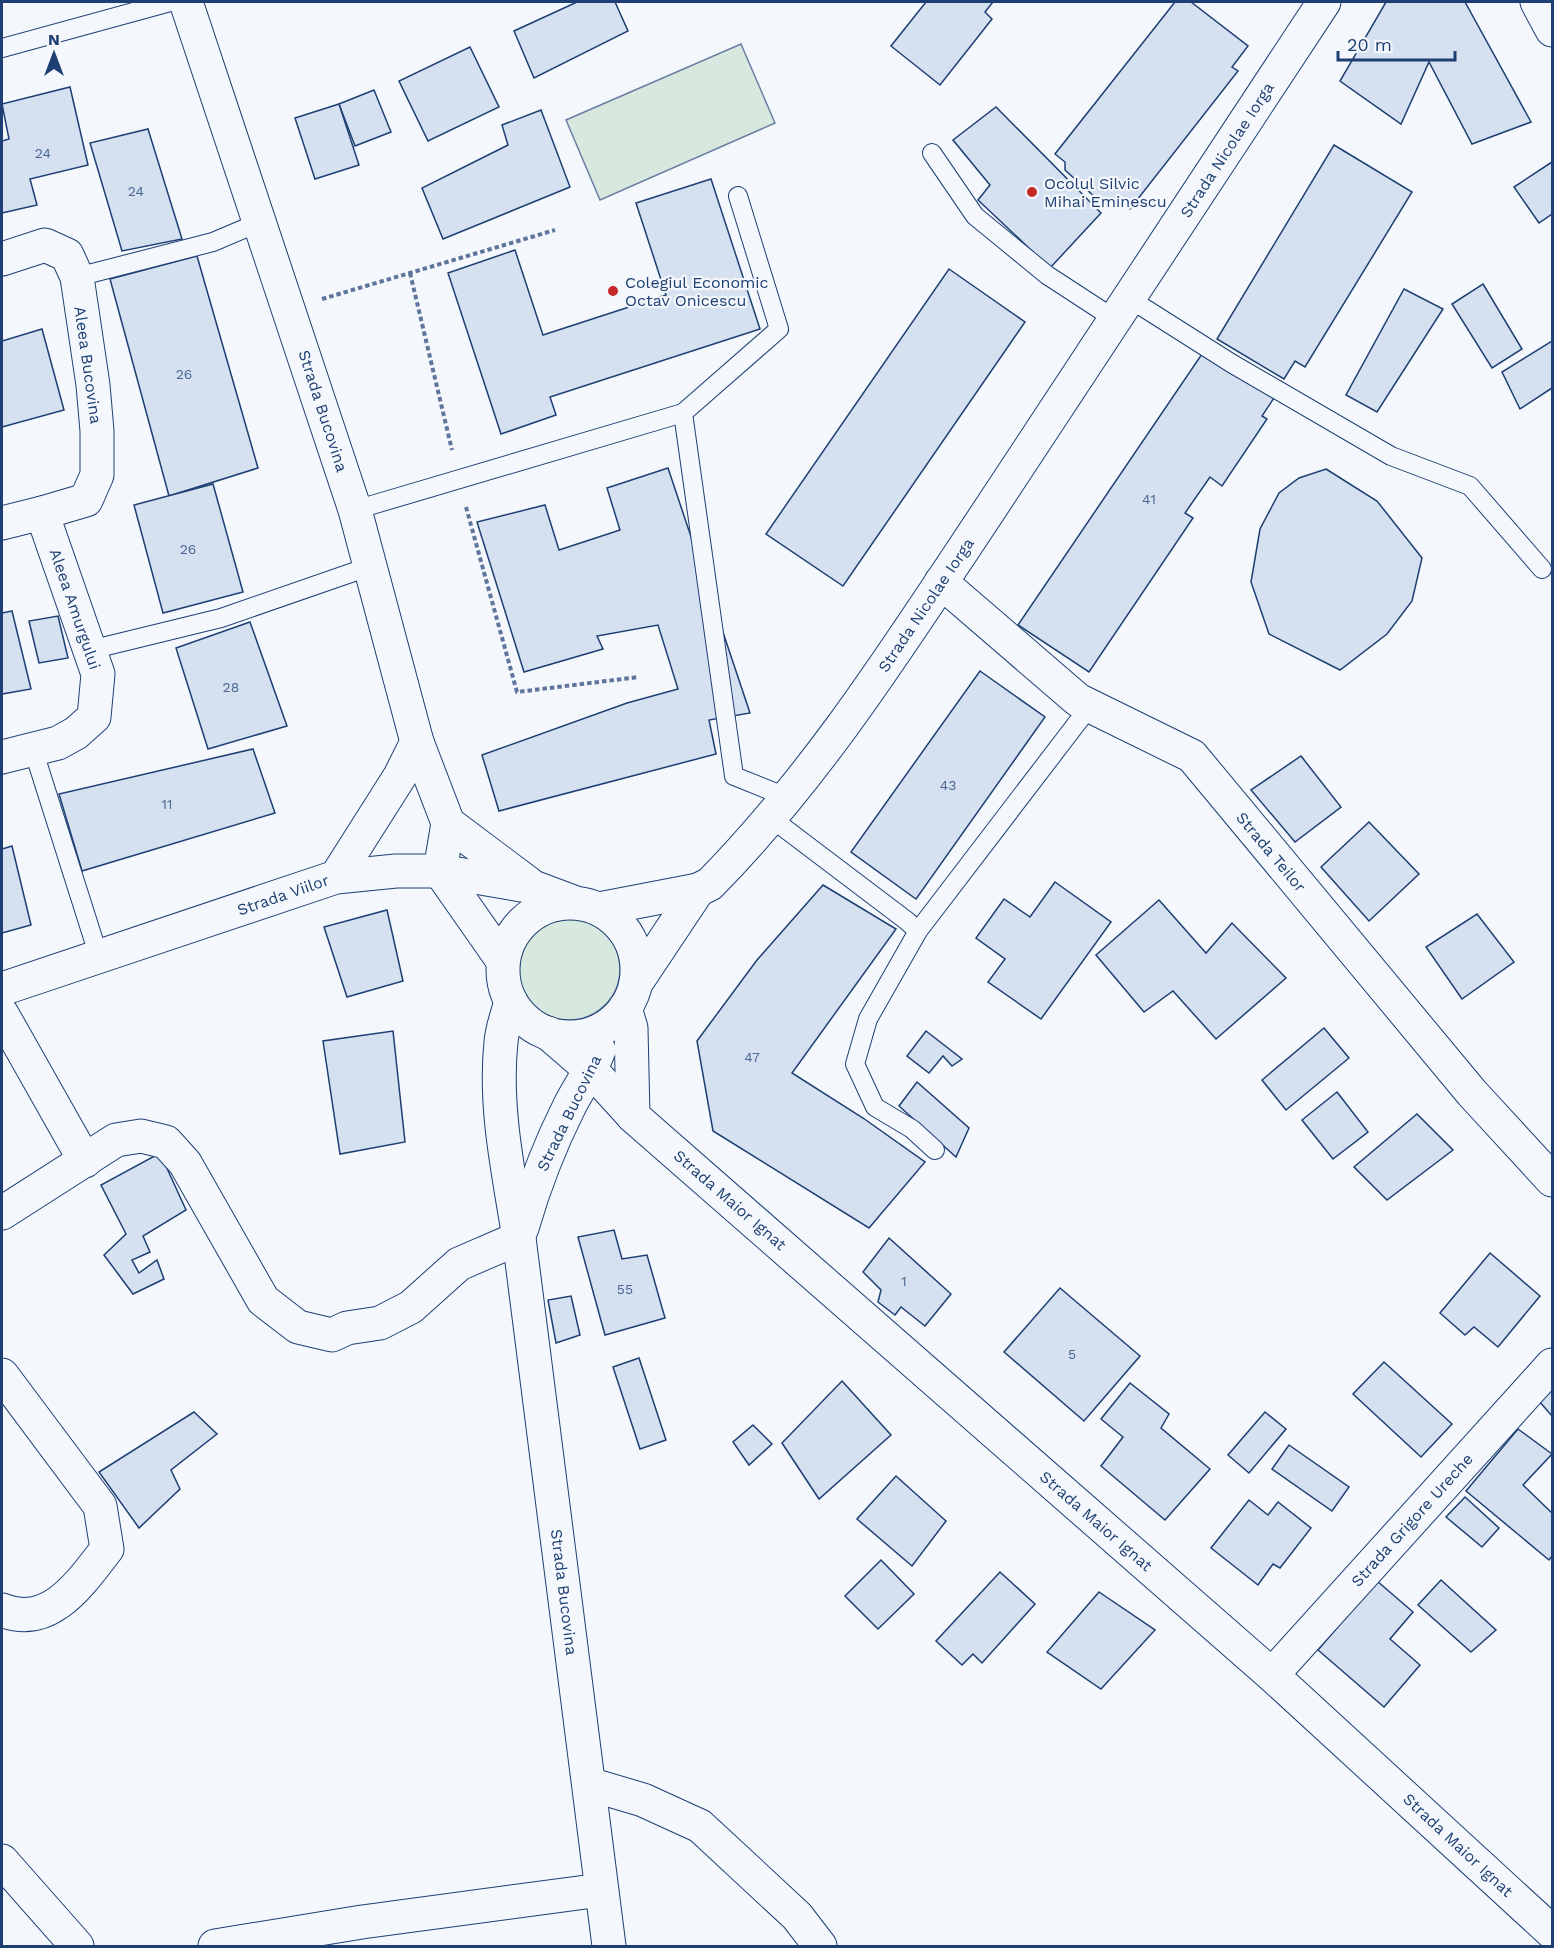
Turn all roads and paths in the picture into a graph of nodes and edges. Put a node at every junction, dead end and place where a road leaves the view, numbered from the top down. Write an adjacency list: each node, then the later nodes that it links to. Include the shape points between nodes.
1 (170, 2): 6 (lane)
2 (186, 2): 9 (street, Strada Bucovina)
3 (1324, 2): 15 (street, Strada Nicolae Iorga)
4 (1537, 2): 5 (street)
5 (1552, 30)
6 (2, 48)
7 (932, 153): 15 (lane, via 975,216 1047,274)
8 (738, 196): 16 (lane, via 778,329)
9 (260, 222): 13 (lane, via 213,242); 14 (street, Strada Bucovina)
10 (555, 230): 12 (path)
11 (2, 259): 13 (street, Aleea Bucovina, via 45,245 67,255)
12 (410, 273): 14 (path); 17 (path)
13 (77, 277): 19 (street, Aleea Bucovina, via 94,397 97,475 86,500)
14 (289, 309): 18 (street, Strada Bucovina)
15 (1123, 310): 22 (lane, via 1231,363 1391,456 1470,486); 23 (street, Strada Nicolae Iorga)
16 (683, 413): 17 (lane); 30 (lane, via 734,776)
17 (459, 481): 18 (lane); 25 (path, via 517,692)
18 (355, 510): 21 (street, Strada Bucovina)
19 (42, 513): 20 (street); 24 (street, Aleea Amurgului)
20 (2, 523)
21 (371, 566): 24 (lane, via 221,618); 27 (street, Strada Bucovina)
22 (1542, 569)
23 (941, 582): 26 (street, Strada Teilor, via 1078,700); 30 (street, Strada Nicolae Iorga, via 864,698)
24 (90, 650): 28 (street, Aleea Amurgului, via 98,674 94,717 58,743)
25 (639, 677)
26 (1090, 706): 37 (lane); 49 (street, Strada Teilor, via 1192,756 1472,1093)
27 (417, 742): 31 (street, Strada Bucovina); 33 (street)
28 (33, 749): 29 (street, Aleea Amurgului); 38 (lane)
29 (2, 757)
30 (780, 808): 35 (street, Strada Nicolae Iorga, via 710,884); 37 (lane)
31 (448, 823): 32 (street); 34 (street)
32 (440, 871): 33 (street, Strada Viilor); 34 (street, Strada Viilor); 39 (street)
33 (336, 877): 38 (street, Strada Viilor)
34 (533, 887): 36 (street, Strada Viilor)
35 (699, 890): 36 (street, Strada Nicolae Iorga); 42 (street, Strada Nicolae Iorga)
36 (586, 906): 39 (street, via 553,904 535,912 519,925); 42 (street, via 611,917 622,927 635,953 637,968)
37 (918, 931): 47 (lane, via 868,1019 855,1064 875,1107 912,1129)
38 (99, 957): 40 (street, Strada Viilor)
39 (503, 960): 41 (street, via 504,982)
40 (2, 989)
41 (511, 1002): 44 (street, via 527,1021); 51 (street, Strada Bucovina, via 501,1041 499,1086)
42 (623, 1005): 44 (street, via 590,1034 569,1037); 45 (street, Strada Bucovina); 46 (street, via 631,1028)
43 (2, 1014): 48 (street)
44 (548, 1033): 45 (street, Strada Maior Ignat)
45 (592, 1071): 46 (street, Strada Maior Ignat); 51 (street, Strada Bucovina, via 570,1104 548,1150)
46 (633, 1116): 55 (street, Strada Maior Ignat)
47 (935, 1150)
48 (85, 1161): 50 (street); 51 (street, via 116,1140 141,1136 166,1142 185,1163 263,1300 298,1327 332,1335 390,1318 411,1307 459,1264)
49 (1552, 1179)
50 (2, 1214)
51 (519, 1238): 56 (street, Strada Bucovina)
52 (1552, 1365): 55 (street, Strada Grigore Ureche)
53 (2, 1375): 54 (street, via 100,1506 107,1549 71,1594 46,1611 26,1616)
54 (2, 1611)
55 (1272, 1675): 59 (street, Strada Maior Ignat)
56 (588, 1784): 58 (street, Strada Bucovina); 64 (street, via 643,1800 700,1826 796,1916)
57 (2, 1861): 61 (street)
58 (601, 1890): 60 (street); 63 (street, Strada Bucovina)
59 (1552, 1932)
60 (362, 1934): 62 (street)
61 (76, 1947)
62 (215, 1947)
63 (609, 1947)
64 (820, 1947)

